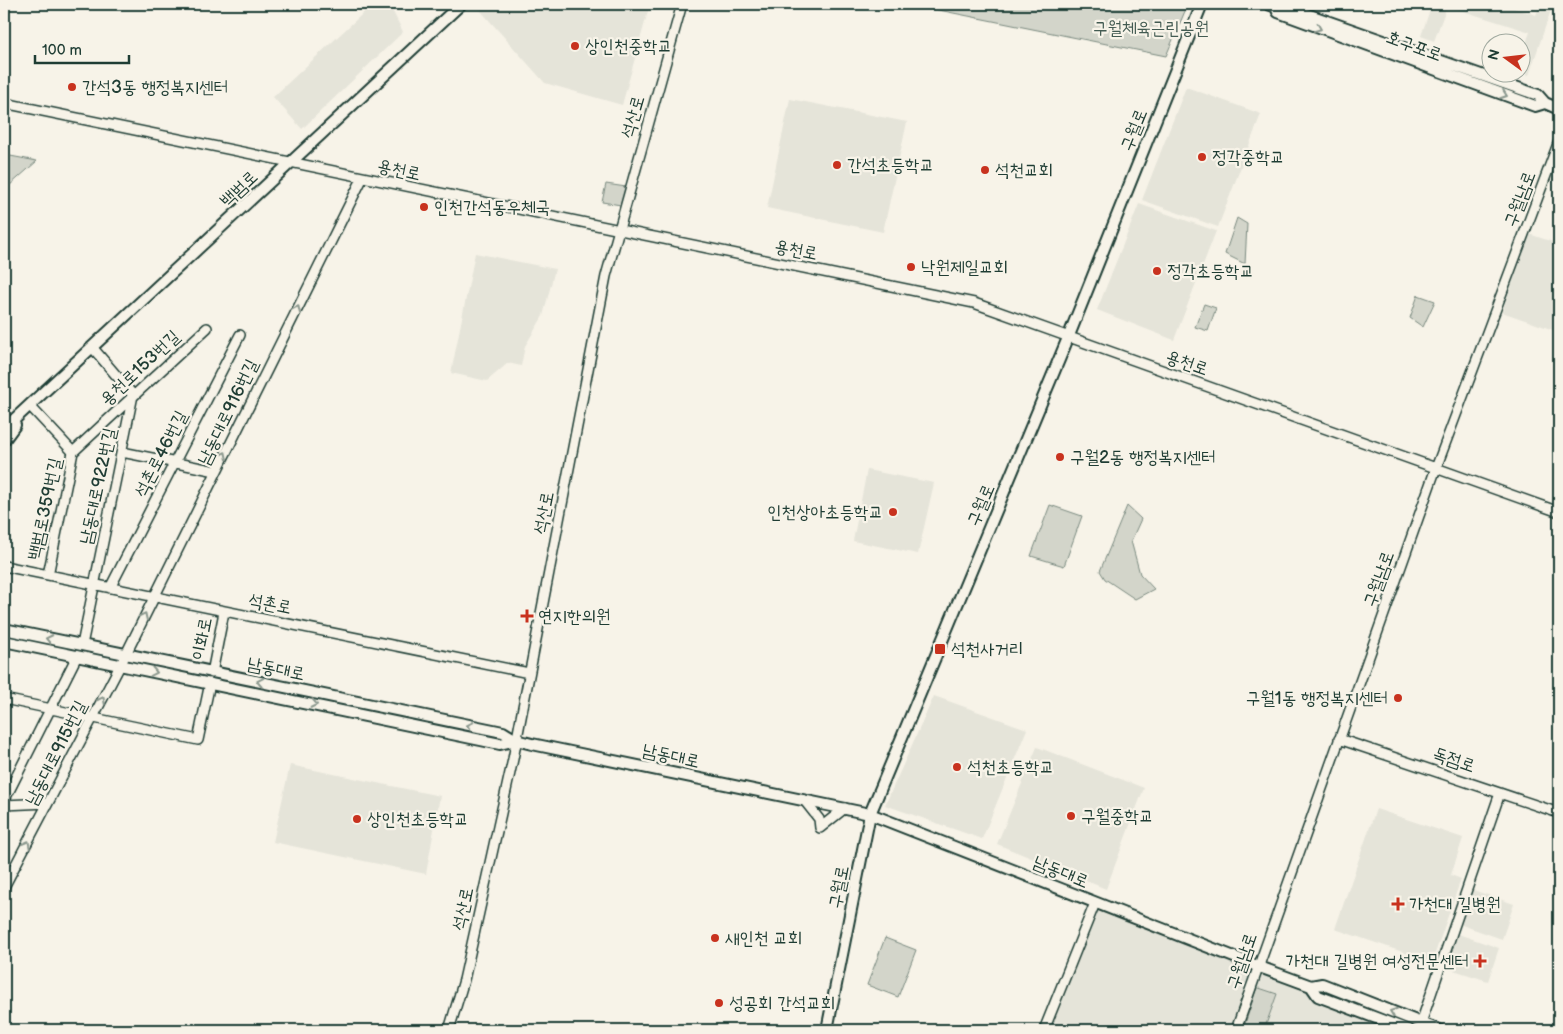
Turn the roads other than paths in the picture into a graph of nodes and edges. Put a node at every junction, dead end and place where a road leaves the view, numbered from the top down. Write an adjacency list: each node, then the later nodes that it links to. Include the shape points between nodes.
1 (461, 4): 8 (main road, 백범로)
2 (682, 4): 10 (street, 석산로)
3 (1202, 4): 13 (main road, 구월로)
4 (1272, 5): 6 (main road, 호구포로, via 1281,5 1431,57 1538,96)
5 (4, 103): 8 (street, 용천로)
6 (1559, 109)
7 (1559, 142): 24 (street, 구월남로)
8 (291, 163): 9 (street, 용천로); 14 (main road, 백범로)
9 (362, 179): 10 (street, 용천로); 25 (street, 남동대로916번길, one-way to 9)
10 (618, 231): 13 (street, 용천로, via 974,303); 39 (street, 석산로, via 606,276)
11 (207, 328): 15 (street, 용천로153번길)
12 (240, 335): 23 (street, 석촌로46번길)
13 (1068, 338): 24 (street, 용천로); 52 (main road, 구월로)
14 (92, 347): 15 (street); 16 (main road, 백범로)
15 (133, 395): 21 (street, 용천로153번길); 22 (street, 남동대로922번길)
16 (37, 397): 17 (main road, 백범로); 18 (main road, 백범로); 19 (main road, 백범로)
17 (30, 406): 20 (main road, 백범로); 21 (street, 백범로359번길)
18 (4, 420)
19 (4, 429)
20 (4, 440)
21 (73, 452): 28 (street, 백범로359번길)
22 (122, 452): 23 (street); 29 (street, 남동대로922번길)
23 (175, 462): 25 (street); 30 (street, 석촌로46번길)
24 (1436, 468): 26 (street, 용천로); 44 (street, 구월남로)
25 (216, 471): 31 (street, 남동대로916번길)
26 (1559, 512)
27 (4, 566): 28 (street, 석촌로)
28 (48, 575): 29 (street, 석촌로)
29 (94, 584): 30 (street, 석촌로); 35 (street, 남동대로922번길)
30 (110, 588): 31 (street, 석촌로)
31 (153, 597): 32 (street, 석촌로); 37 (street, 남동대로916번길, one-way to 31)
32 (224, 612): 38 (street, 이화로); 39 (street, 석촌로)
33 (4, 629): 35 (main road, 남동대로, one-way to 33)
34 (4, 641): 36 (main road)
35 (82, 645): 37 (main road, 남동대로)
36 (77, 656): 37 (main road); 42 (street)
37 (122, 660): 38 (main road, 남동대로); 40 (main road, one-way to 40); 43 (street, 남동대로915번길, one-way to 37)
38 (212, 673): 45 (main road, 남동대로, one-way to 38, via 503,732)
39 (529, 673): 45 (street, 석산로)
40 (210, 683): 43 (street, 이화로, via 198,740); 45 (main road, one-way to 45, via 500,744)
41 (4, 699): 42 (street)
42 (50, 709): 43 (street); 48 (street)
43 (92, 719): 49 (street, 남동대로915번길)
44 (1339, 739): 46 (street, 독점로); 55 (street, 구월남로)
45 (516, 740): 47 (main road, 남동대로); 58 (street, 석산로, via 464,980)
46 (1500, 793): 51 (street, 독점로); 57 (street)
47 (804, 800): 50 (main road, 남동대로); 50 (street, via 819,819 820,828)
48 (4, 803): 49 (street)
49 (48, 803): 53 (street, 남동대로915번길, one-way to 49)
50 (845, 808): 52 (main road, 남동대로)
51 (1559, 812)
52 (870, 814): 54 (main road, 남동대로); 59 (main road, 구월로)
53 (4, 887)
54 (1095, 903): 55 (main road, 남동대로); 60 (street)
55 (1257, 966): 56 (main road, 남동대로); 61 (street, 구월남로)
56 (1311, 986): 57 (main road, 남동대로, one-way to 56, via 1322,984); 62 (main road, 남동대로, via 1318,996)
57 (1421, 1023): 63 (main road, 남동대로)
58 (450, 1030)
59 (827, 1030)
60 (1044, 1030)
61 (1236, 1030)
62 (1408, 1030)
63 (1439, 1030)

